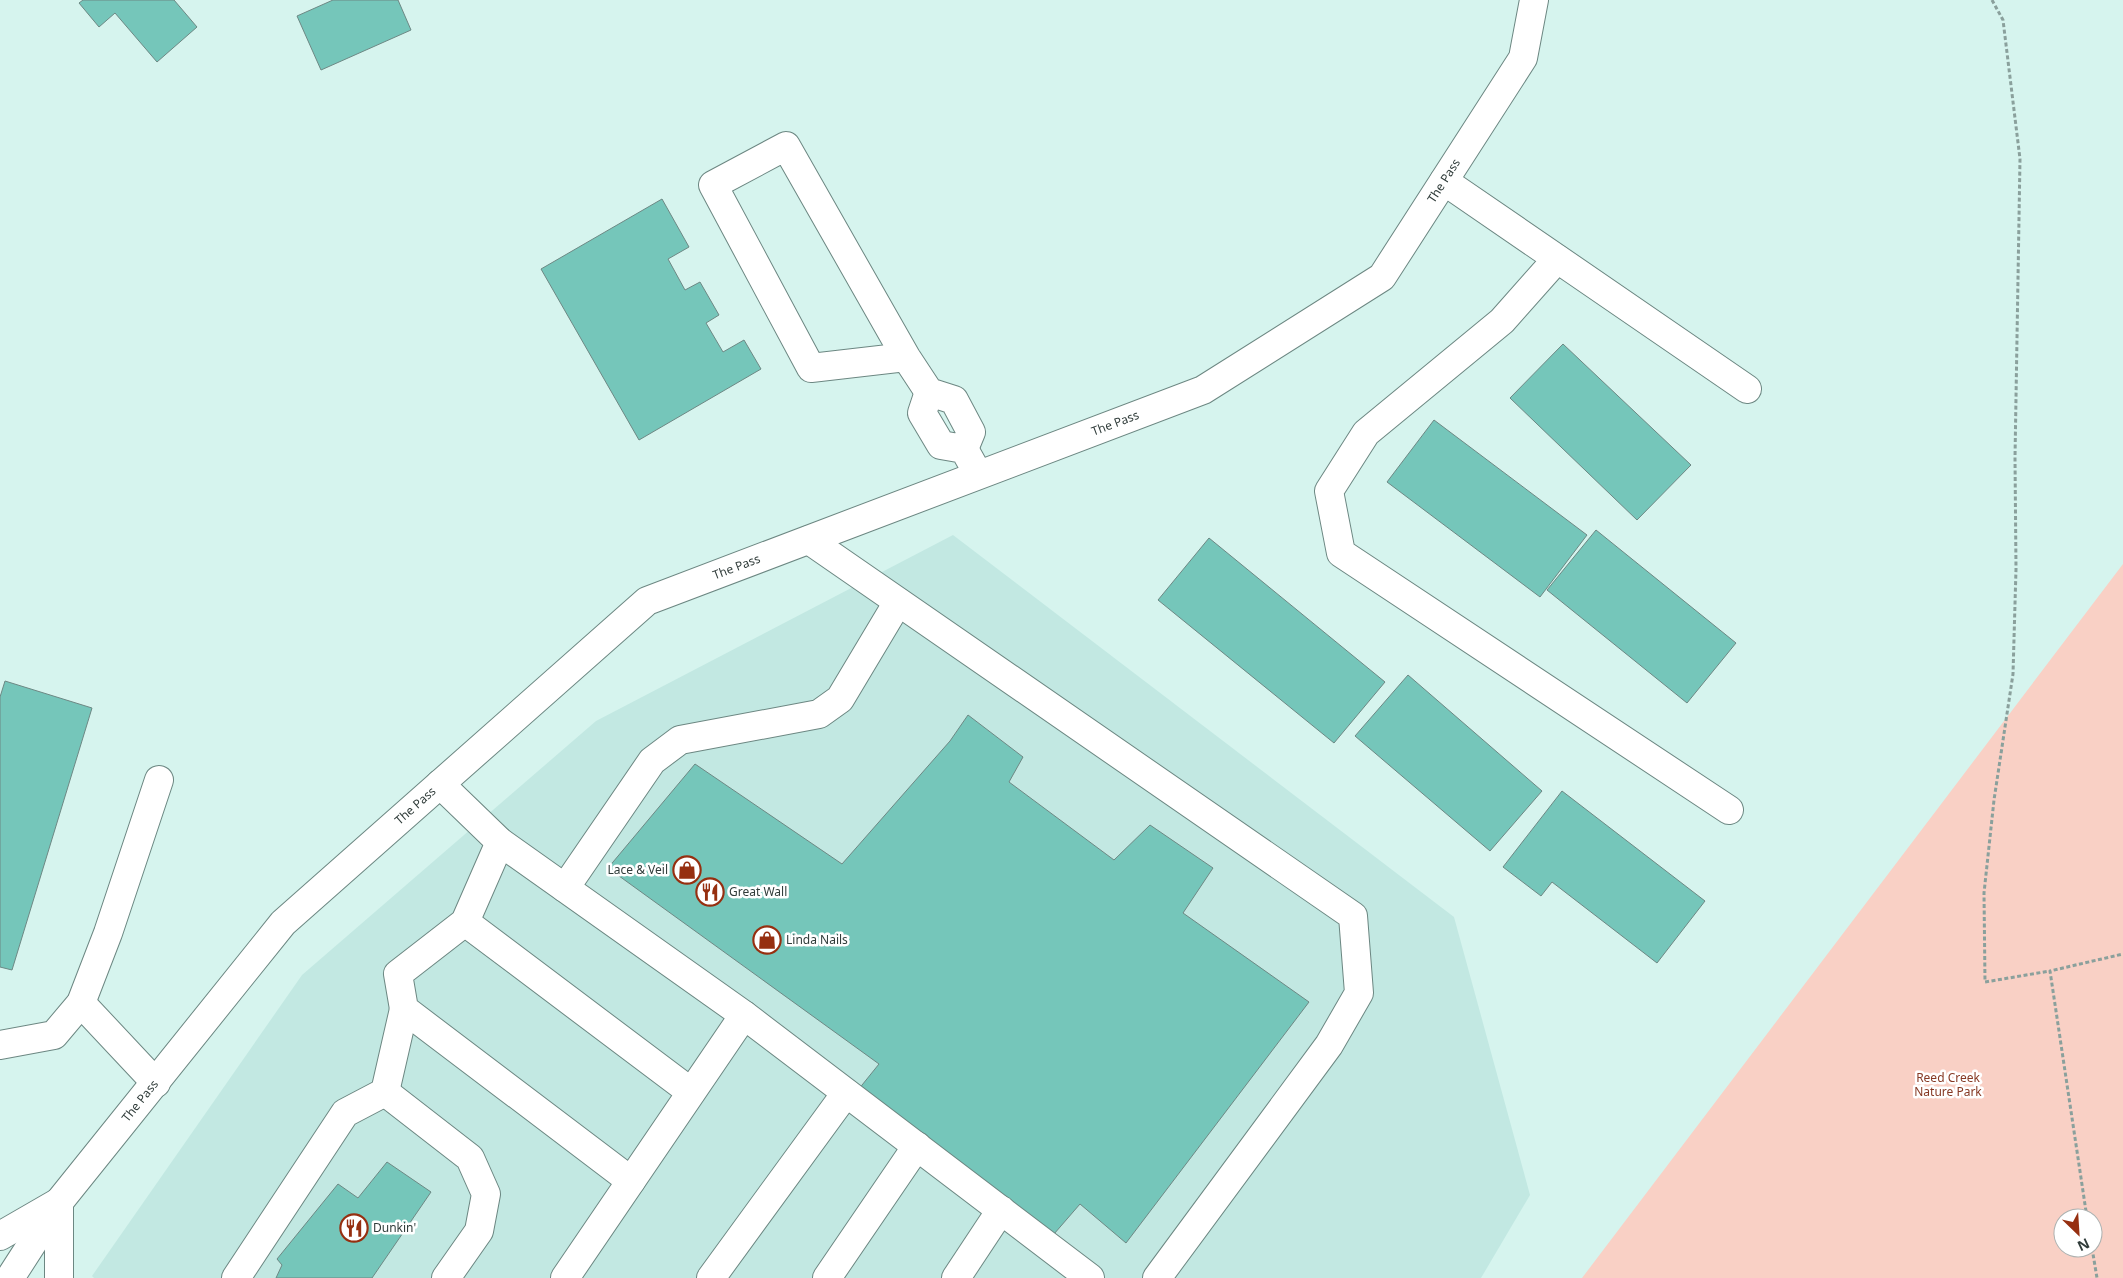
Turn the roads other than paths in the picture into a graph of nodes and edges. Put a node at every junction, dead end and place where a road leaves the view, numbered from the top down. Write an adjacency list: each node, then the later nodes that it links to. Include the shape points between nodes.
1 (1534, 0): 2 (street, The Pass, via 1523,58)
2 (1444, 181): 3 (street); 6 (street, The Pass, via 1382,277 1203,390)
3 (1557, 259): 5 (street); 11 (street, via 1502,321 1366,434 1329,491 1341,553)
4 (906, 357): 4 (street, via 786,146 714,185 811,368); 6 (street, via 929,392 954,400 972,432 964,449)
5 (1747, 389)
6 (979, 476): 7 (street, The Pass)
7 (808, 540): 8 (street); 10 (street, The Pass, via 647,601)
8 (898, 602): 13 (street, via 840,699 820,714 680,740 652,761); 37 (street, via 1353,916 1359,993 1329,1045)
9 (159, 780): 15 (street)
10 (440, 784): 12 (street); 19 (street, The Pass, via 283,923)
11 (1729, 810)
12 (500, 842): 13 (street); 14 (street)
13 (565, 888): 17 (street)
14 (465, 922): 16 (street, via 398,974); 21 (street)
15 (81, 1003): 18 (street, via 54,1035); 19 (street)
16 (404, 1009): 20 (street); 24 (street)
17 (744, 1015): 21 (street); 22 (street)
18 (0, 1045)
19 (156, 1083): 25 (street, The Pass)
20 (385, 1092): 30 (street, via 345,1113); 31 (street, via 470,1158 486,1194 479,1231)
21 (691, 1092): 24 (street)
22 (846, 1093): 23 (street); 33 (street)
23 (917, 1146): 26 (street); 34 (street)
24 (631, 1181): 32 (street)
25 (59, 1202): 27 (street); 28 (street, The Pass); 29 (street)
26 (1001, 1210): 35 (street); 36 (street)
27 (0, 1236)
28 (10, 1278)
29 (59, 1278)
30 (236, 1278)
31 (446, 1278)
32 (565, 1278)
33 (711, 1278)
34 (827, 1278)
35 (956, 1278)
36 (1090, 1278)
37 (1157, 1278)

